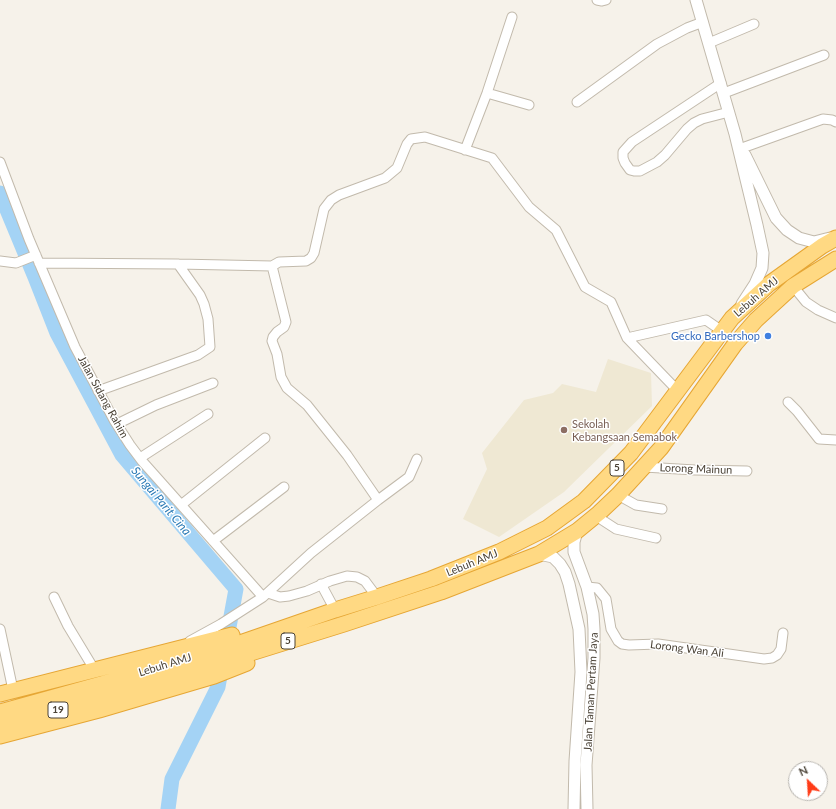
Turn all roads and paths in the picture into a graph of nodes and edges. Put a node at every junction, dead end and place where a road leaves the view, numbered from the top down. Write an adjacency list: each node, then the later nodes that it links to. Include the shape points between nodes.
1 (597, 0): 2 (street)
2 (606, 0)
3 (696, 0): 5 (street)
4 (512, 17): 10 (street)
5 (703, 22): 7 (street); 11 (street, via 657,44)
6 (754, 24): 7 (street)
7 (709, 43): 9 (street)
8 (824, 54): 9 (street)
9 (722, 88): 13 (street); 13 (street, via 632,142 623,152 625,163 630,170 640,171 665,156 694,123)
10 (487, 93): 12 (street); 17 (street)
11 (577, 102)
12 (529, 105)
13 (729, 112): 15 (street)
14 (836, 122): 16 (street, via 823,119)
15 (735, 134): 16 (street); 26 (street, via 763,253 762,268 755,284)
16 (742, 148): 19 (street, via 776,218 787,230 799,238 814,242)
17 (465, 150): 24 (street, via 425,137 411,139 406,144 397,168 386,178 331,200 324,209 311,258 306,261 279,262); 29 (street, via 492,158 529,207 556,230 585,287 611,302)
18 (0, 162): 20 (street, Jalan Sidang Rahim)
19 (836, 237): 26 (highway, Lebuh AMJ / 5, via 769,284)
20 (32, 259): 22 (street); 23 (street); 31 (street, Jalan Sidang Rahim)
21 (836, 259): 25 (highway, Lebuh AMJ / 5)
22 (0, 261)
23 (178, 264): 24 (street); 31 (street, via 204,304 210,347 198,355)
24 (272, 266): 44 (street, via 286,322 273,337 272,342 281,377 287,388 307,405 347,455)
25 (793, 286): 27 (street, via 806,302); 40 (highway, Lebuh AMJ / 5, via 756,320 735,344)
26 (732, 318): 28 (highway, Lebuh AMJ / 5)
27 (836, 318)
28 (722, 331): 29 (street, via 706,320); 32 (highway, Lebuh AMJ / 5)
29 (627, 338): 32 (street)
30 (213, 383): 35 (street, via 156,405)
31 (98, 391): 35 (street, Jalan Sidang Rahim)
32 (678, 391): 56 (highway, Lebuh AMJ / 5, via 646,435 611,475 584,501 547,528 499,552)
33 (788, 402): 37 (street, via 819,439)
34 (208, 414): 38 (street)
35 (117, 424): 38 (street, Jalan Sidang Rahim)
36 (265, 438): 45 (street)
37 (836, 440)
38 (140, 458): 45 (street, Jalan Sidang Rahim)
39 (417, 458): 44 (street, via 409,477)
40 (644, 468): 41 (street, Lorong Mainun); 43 (highway, Lebuh AMJ / 5)
41 (747, 471)
42 (284, 487): 50 (street)
43 (618, 494): 46 (street, via 636,505); 47 (highway, Lebuh AMJ / 5)
44 (378, 500): 54 (street, via 311,553)
45 (182, 505): 50 (street, Jalan Sidang Rahim)
46 (662, 509)
47 (596, 516): 48 (highway, Lebuh AMJ / 5); 49 (street, via 616,529)
48 (577, 531): 51 (highway, Lebuh AMJ / 5); 53 (street, Jalan Taman Pertam Jaya, via 574,552)
49 (656, 538)
50 (213, 541): 54 (street, Jalan Sidang Rahim)
51 (539, 554): 60 (highway, Lebuh AMJ / 5, via 441,592 344,624); 67 (street, Jalan Taman Pertam Jaya, via 553,557 565,572 579,628 581,672 574,761)
52 (321, 584): 54 (street, via 289,596); 56 (street, via 343,577 357,577 366,581); 57 (street)
53 (587, 587): 59 (street, Lorong Wan Ali, via 597,588 606,599 611,629 622,644 658,644 764,659 777,655); 68 (street, Jalan Taman Pertam Jaya, via 594,629 586,765)
54 (265, 595): 60 (street, via 251,606)
55 (54, 597): 61 (street, via 77,643)
56 (377, 597): 57 (highway, Lebuh AMJ / 5)
57 (335, 610): 60 (highway, Lebuh AMJ)
58 (0, 629): 63 (street)
59 (784, 633)
60 (224, 651): 61 (highway, via 174,650); 62 (highway, Lebuh AMJ / 19); 66 (highway, via 85,714)
61 (94, 669): 63 (highway)
62 (114, 688): 64 (highway, Lebuh AMJ / 19); 65 (highway, Lebuh AMJ / 19)
63 (6, 692)
64 (0, 712)
65 (0, 725)
66 (0, 736)
67 (574, 809)
68 (587, 809)

